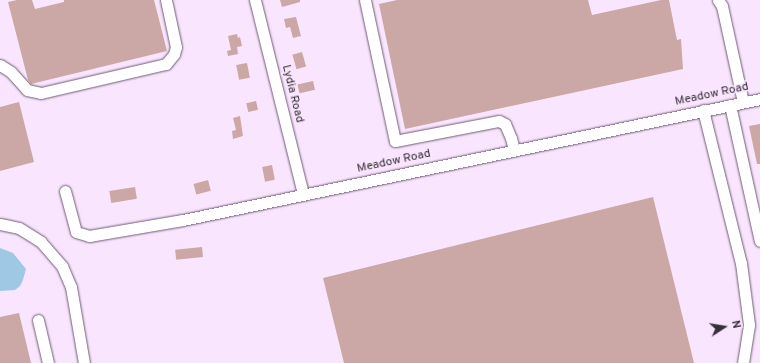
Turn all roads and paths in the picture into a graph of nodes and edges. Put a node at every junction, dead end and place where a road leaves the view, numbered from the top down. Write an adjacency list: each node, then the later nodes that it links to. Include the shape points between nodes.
1 (166, 0): 5 (street, via 176,46 174,54 166,64 41,93 27,90 11,72)
2 (256, 0): 12 (street, Lydia Road)
3 (365, 0): 10 (street, via 395,141 499,121 505,124)
4 (718, 0): 7 (street, via 722,6)
5 (0, 65)
6 (760, 99): 7 (street, Meadow Road)
7 (743, 102): 8 (street, Meadow Road)
8 (730, 105): 9 (street, Meadow Road); 14 (street)
9 (703, 110): 10 (street, Meadow Road); 18 (street, via 742,263 748,325)
10 (514, 150): 12 (street, Meadow Road)
11 (65, 191): 12 (street, Meadow Road, via 76,232 89,236 183,220)
12 (303, 194)
13 (0, 224): 17 (street, via 19,228 41,242 62,266 71,287)
14 (760, 241)
15 (38, 320): 16 (street)
16 (48, 363)
17 (84, 363)
18 (743, 363)

